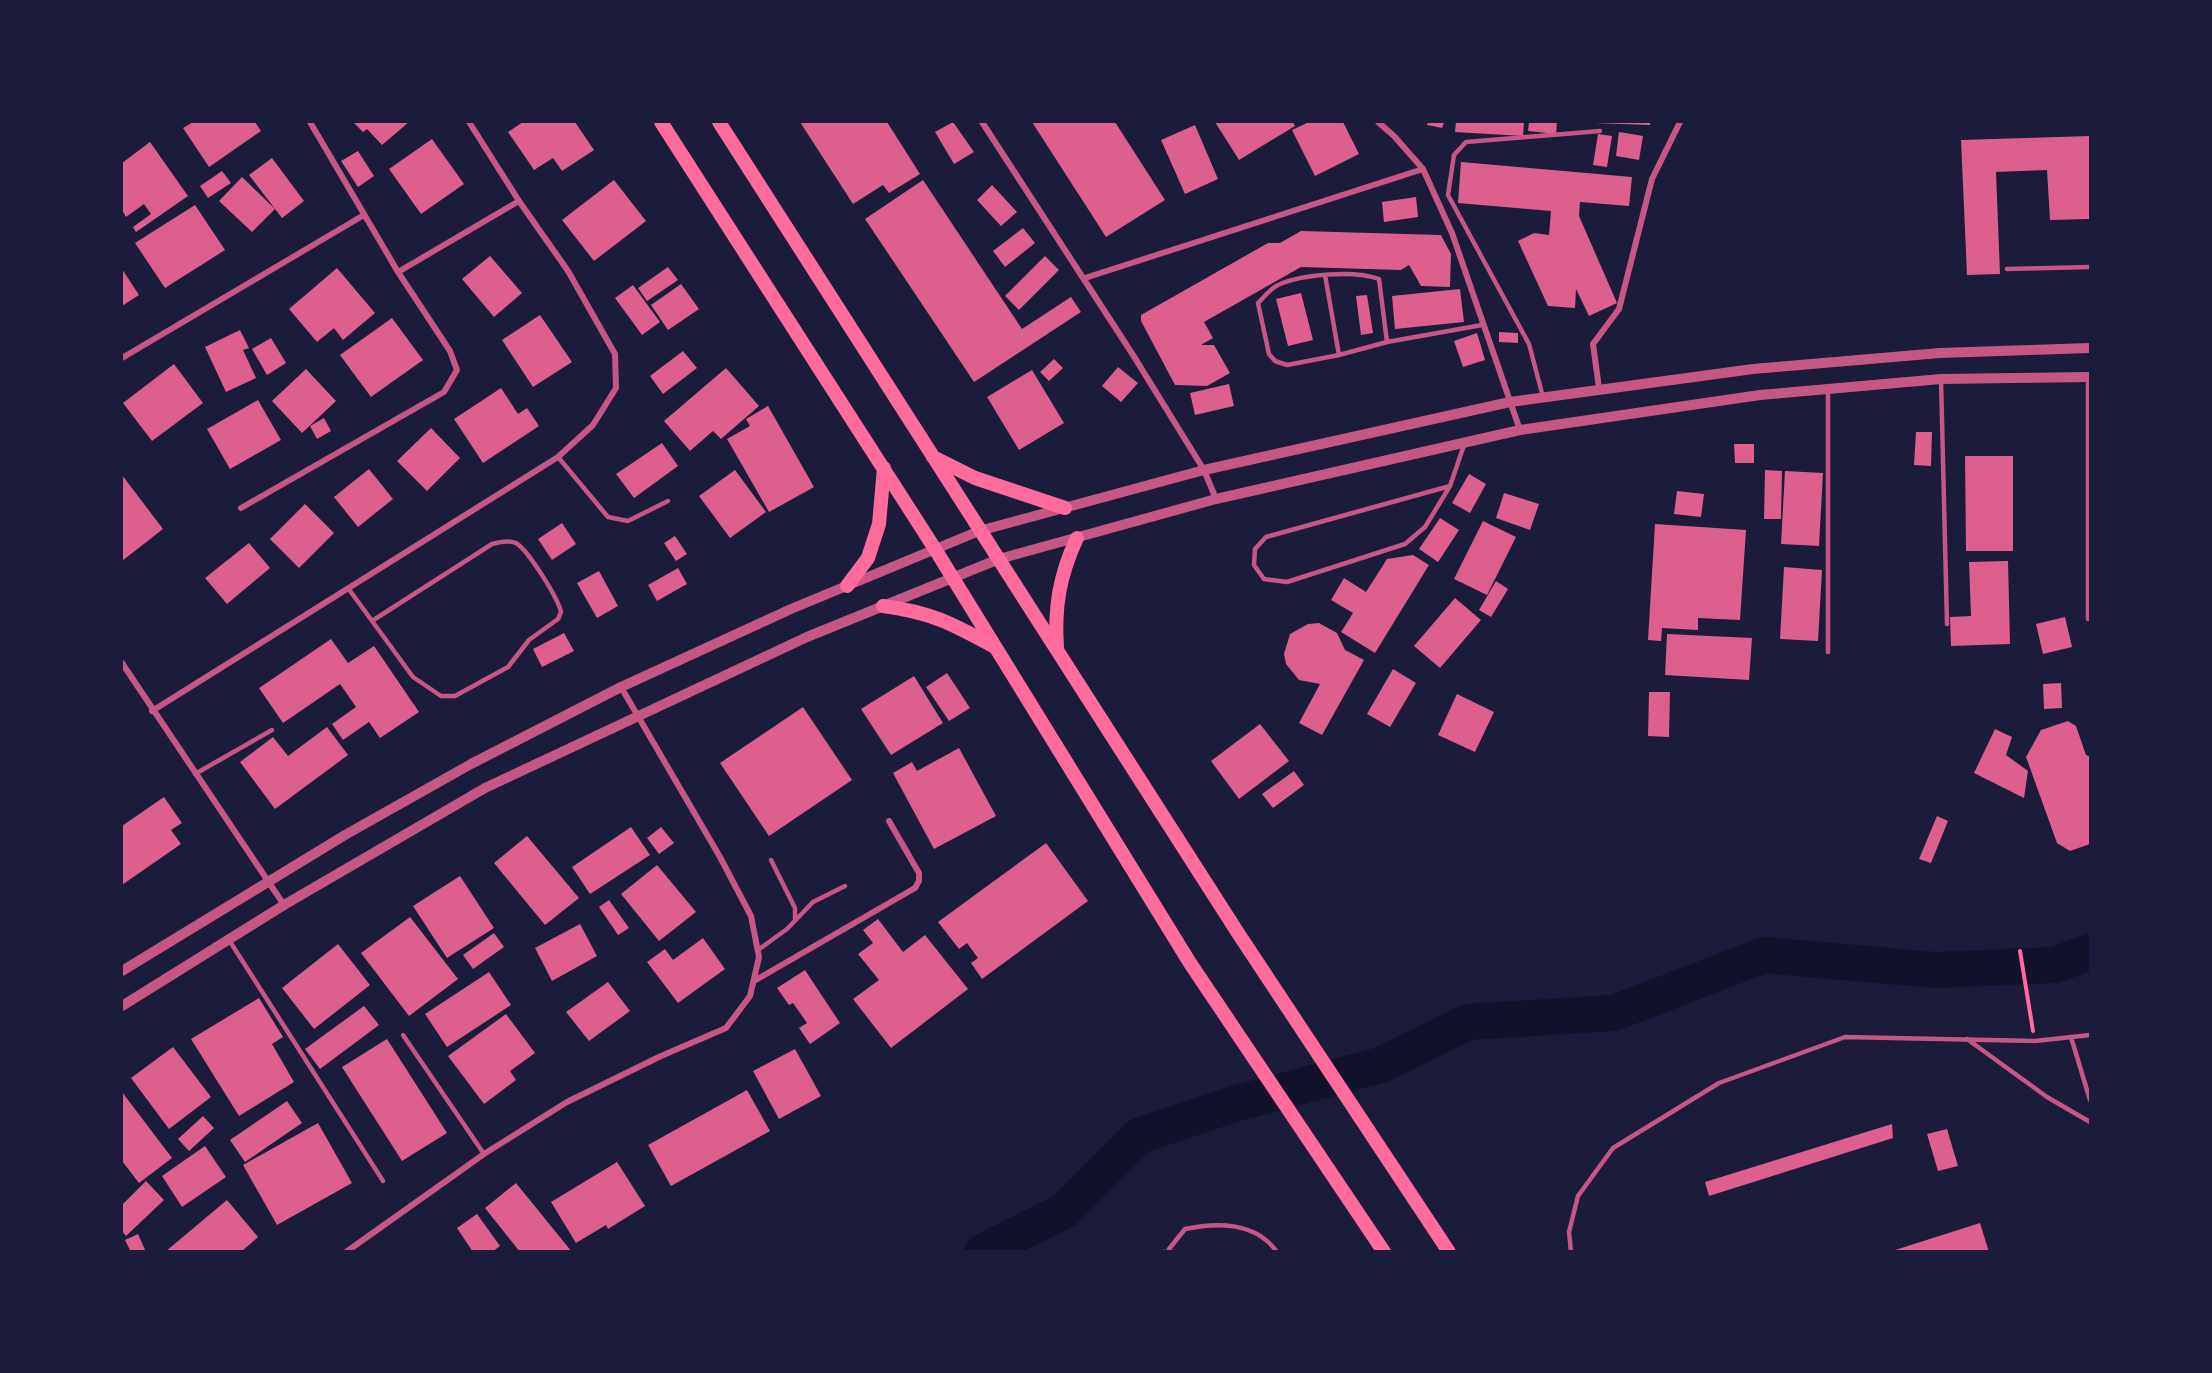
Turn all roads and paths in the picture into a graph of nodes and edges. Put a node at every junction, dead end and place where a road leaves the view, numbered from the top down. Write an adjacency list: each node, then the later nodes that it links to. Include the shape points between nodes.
1 (310, 122): 11 (street)
2 (469, 122): 10 (street)
3 (661, 122): 32 (main road)
4 (719, 122): 31 (main road)
5 (982, 122): 16 (street)
6 (1378, 122): 9 (street)
7 (1680, 122): 24 (street, via 1652,179 1619,309 1593,344)
8 (1600, 131): 26 (lane, via 1466,142 1455,155 1448,195 1529,344)
9 (1423, 169): 16 (street); 17 (street, via 1452,233)
10 (519, 201): 14 (street); 30 (street, via 568,271 615,354 616,388 593,424)
11 (364, 215): 14 (street); 21 (street)
12 (2091, 267): 13 (lane)
13 (2007, 269)
14 (398, 272): 37 (street, via 450,351 457,370 444,392)
15 (1325, 275): 18 (lane, via 1379,279); 20 (lane); 20 (lane, via 1277,285 1257,303 1269,354 1275,361 1287,365)
16 (1085, 278): 33 (street)
17 (1482, 325): 18 (lane); 27 (street)
18 (1387, 342): 20 (lane)
19 (2091, 348): 24 (street, via 1941,353 1753,369)
20 (1339, 355)
21 (122, 358)
22 (2090, 377): 23 (street); 47 (lane)
23 (1941, 379): 25 (street); 49 (lane)
24 (1599, 388): 26 (street)
25 (1828, 389): 28 (street, via 1760,394); 52 (lane)
26 (1543, 397): 27 (street)
27 (1510, 402): 28 (street); 33 (street)
28 (1520, 430): 29 (street)
29 (1465, 442): 34 (lane); 35 (street)
30 (558, 457): 36 (lane, via 608,517 628,521); 45 (street)
31 (932, 457): 38 (main road, via 975,478); 39 (main road)
32 (884, 468): 41 (main road); 44 (main road, via 879,524 868,558)
33 (1204, 470): 35 (street); 38 (street)
34 (1450, 486): 34 (lane, via 1266,537 1255,549 1254,565 1264,579 1287,582 1405,544 1425,527)
35 (1216, 499): 40 (street)
36 (668, 501)
37 (241, 508)
38 (1065, 508): 39 (street)
39 (979, 531): 41 (street); 42 (main road)
40 (1077, 537): 42 (street); 51 (main road, via 1063,568 1055,615)
41 (935, 549): 43 (main road); 44 (street)
42 (999, 559): 43 (street); 51 (main road)
43 (953, 578): 46 (street); 50 (main road)
44 (847, 586): 54 (street)
45 (348, 588): 48 (lane); 55 (street)
46 (883, 606): 50 (main road, via 919,610); 56 (street)
47 (2088, 619)
48 (372, 621): 48 (lane, via 492,544 504,542 515,543 526,553 561,612 558,619 529,640 508,667 455,696 441,696 413,677)
49 (1947, 624)
50 (995, 647): 85 (main road, via 1190,963)
51 (1057, 649): 86 (main road, via 1238,933)
52 (1828, 652)
53 (122, 663): 55 (street)
54 (621, 687): 56 (street); 61 (street, via 471,764)
55 (152, 711): 58 (street)
56 (638, 716): 63 (street, via 485,788); 66 (street, via 751,916)
57 (272, 730): 58 (lane)
58 (195, 774): 61 (street)
59 (889, 821): 69 (street, via 919,873 915,888)
60 (771, 860): 64 (lane, via 795,908)
61 (267, 880): 63 (street); 68 (street)
62 (845, 886): 64 (lane, via 813,902)
63 (284, 905): 65 (street)
64 (795, 919): 66 (lane, via 788,929)
65 (229, 940): 70 (street); 79 (lane)
66 (758, 950): 69 (street)
67 (2020, 951): 75 (path)
68 (122, 971)
69 (754, 981): 78 (street, via 750,996 726,1028 567,1102)
70 (122, 1006)
71 (403, 1035): 78 (lane)
72 (2091, 1035): 73 (lane)
73 (2071, 1038): 75 (lane); 76 (lane)
74 (1967, 1040): 75 (lane); 77 (lane, via 2047,1097); 87 (lane, via 1845,1037 1719,1083 1613,1148 1578,1196 1569,1232)
75 (2035, 1041)
76 (2091, 1100)
77 (2091, 1122)
78 (484, 1154): 81 (street)
79 (383, 1181)
80 (1169, 1250): 82 (lane); 83 (lane); 84 (lane, via 1185,1229 1223,1225 1259,1233)
81 (346, 1251)
82 (1163, 1251)
83 (1177, 1251)
84 (1277, 1251)
85 (1384, 1251)
86 (1449, 1251)
87 (1571, 1251)

